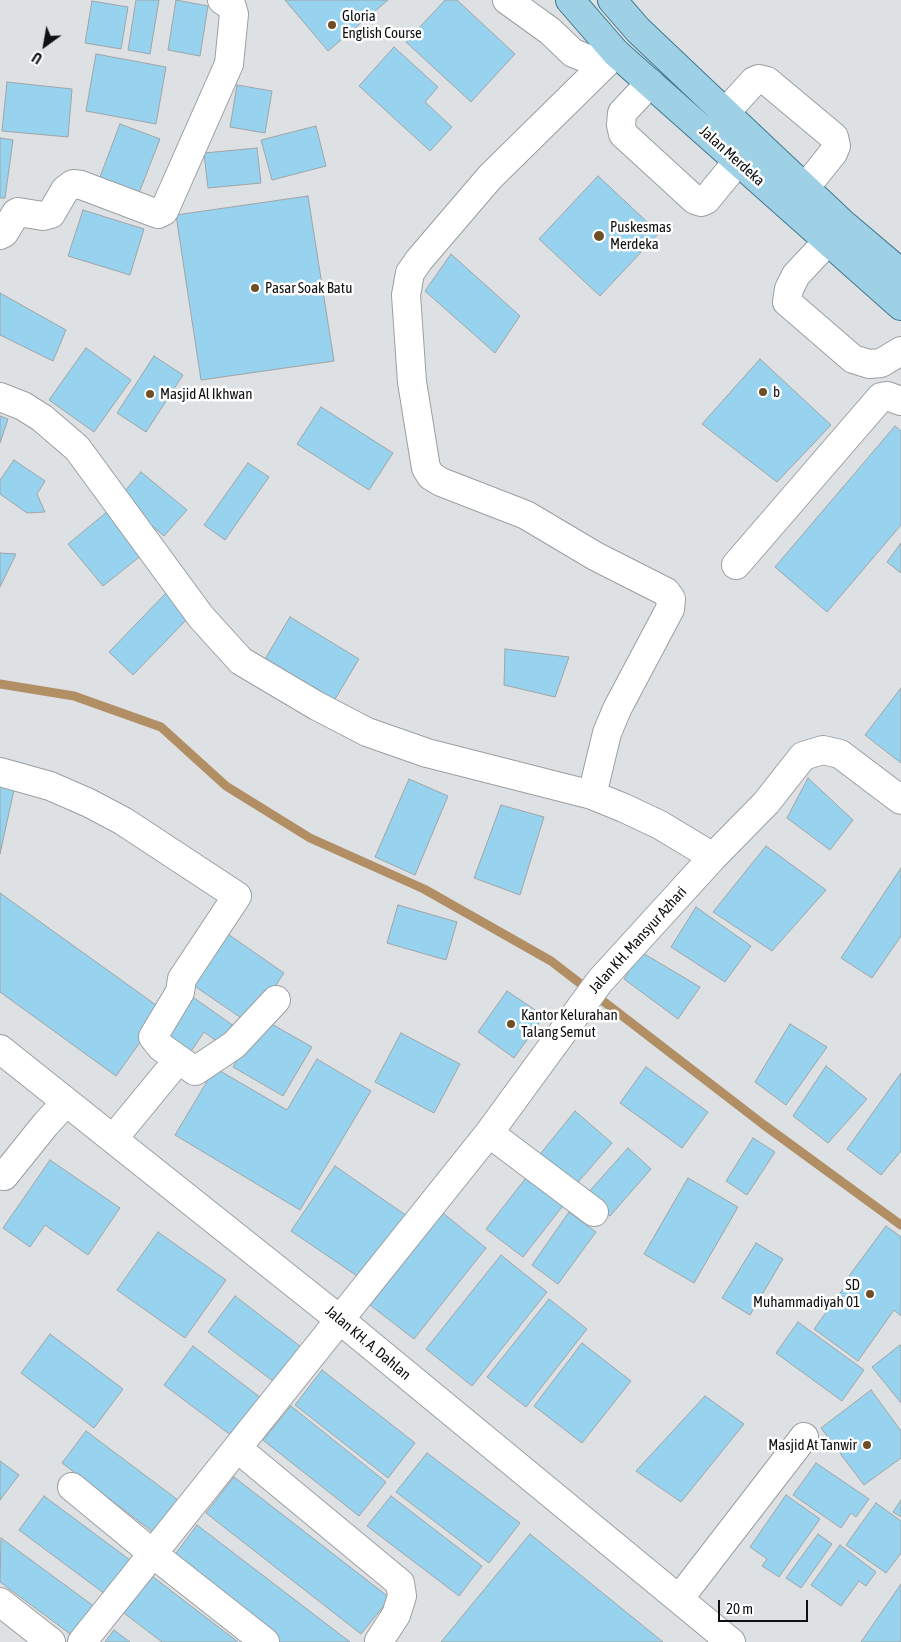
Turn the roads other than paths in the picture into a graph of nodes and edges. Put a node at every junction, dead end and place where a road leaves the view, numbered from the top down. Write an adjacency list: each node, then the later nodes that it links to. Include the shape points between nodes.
1 (222, 0): 10 (street, via 232,7 234,14 229,64 164,211 158,214 73,184 65,190 51,214 16,213)
2 (507, 0): 5 (street, via 550,31 573,53)
3 (570, 0): 5 (main road, Jalan Merdeka)
4 (612, 0): 7 (main road, Jalan Merdeka, via 638,30)
5 (610, 59): 6 (main road, Jalan Merdeka); 19 (street, via 483,185 419,260 410,273 406,295 412,382 426,468 431,476 526,515 595,556 666,592 671,599 670,609 607,733)
6 (650, 83): 8 (main road, Jalan Merdeka); 8 (street, via 622,113 623,134 695,200 706,200)
7 (725, 113): 9 (main road, Jalan Merdeka); 9 (street, via 754,81 760,79 767,81 834,137 836,146 833,153)
8 (738, 161): 11 (main road, Jalan Merdeka)
9 (805, 188): 12 (main road, Jalan Merdeka)
10 (0, 235)
11 (828, 241): 13 (main road, Jalan Merdeka); 14 (street, via 796,275 787,302 853,359 869,364 881,363)
12 (901, 273)
13 (901, 306)
14 (901, 351)
15 (0, 397): 19 (street, via 42,418 77,448 201,617 241,661 367,732 427,753)
16 (901, 401): 17 (street, via 881,396)
17 (736, 565)
18 (0, 772): 24 (street, via 50,786 89,802 237,896 182,979 180,992 154,1036 162,1048)
19 (592, 795): 21 (street, via 660,824)
20 (901, 800): 21 (street, Jalan KH. Mansyur Azhari, via 840,754 823,750 803,756 766,803)
21 (713, 857): 26 (street, Jalan KH. Mansyur Azhari, via 600,981)
22 (276, 1000): 24 (street, via 234,1045 195,1072)
23 (0, 1049): 25 (street, Jalan KH. A. Dahlan)
24 (178, 1060): 27 (street)
25 (66, 1102): 27 (street, Jalan KH. A. Dahlan); 28 (street)
26 (489, 1133): 29 (street); 30 (street, Jalan KH. Mansyur Azhari)
27 (113, 1139): 30 (street, Jalan KH. A. Dahlan)
28 (4, 1176)
29 (594, 1212)
30 (339, 1319): 32 (street, Jalan KH. Mansyur Azhari); 35 (street, Jalan KH. A. Dahlan)
31 (804, 1437): 35 (street)
32 (237, 1448): 34 (street, Jalan KH. Mansyur Azhari); 37 (street, via 400,1583 402,1596 396,1615)
33 (72, 1487): 34 (street)
34 (152, 1553): 39 (street, Jalan KH. Mansyur Azhari); 40 (street)
35 (679, 1599): 41 (street, Jalan KH. A. Dahlan)
36 (0, 1602): 38 (street)
37 (379, 1641)
38 (50, 1642)
39 (82, 1642)
40 (265, 1642)
41 (729, 1642)

